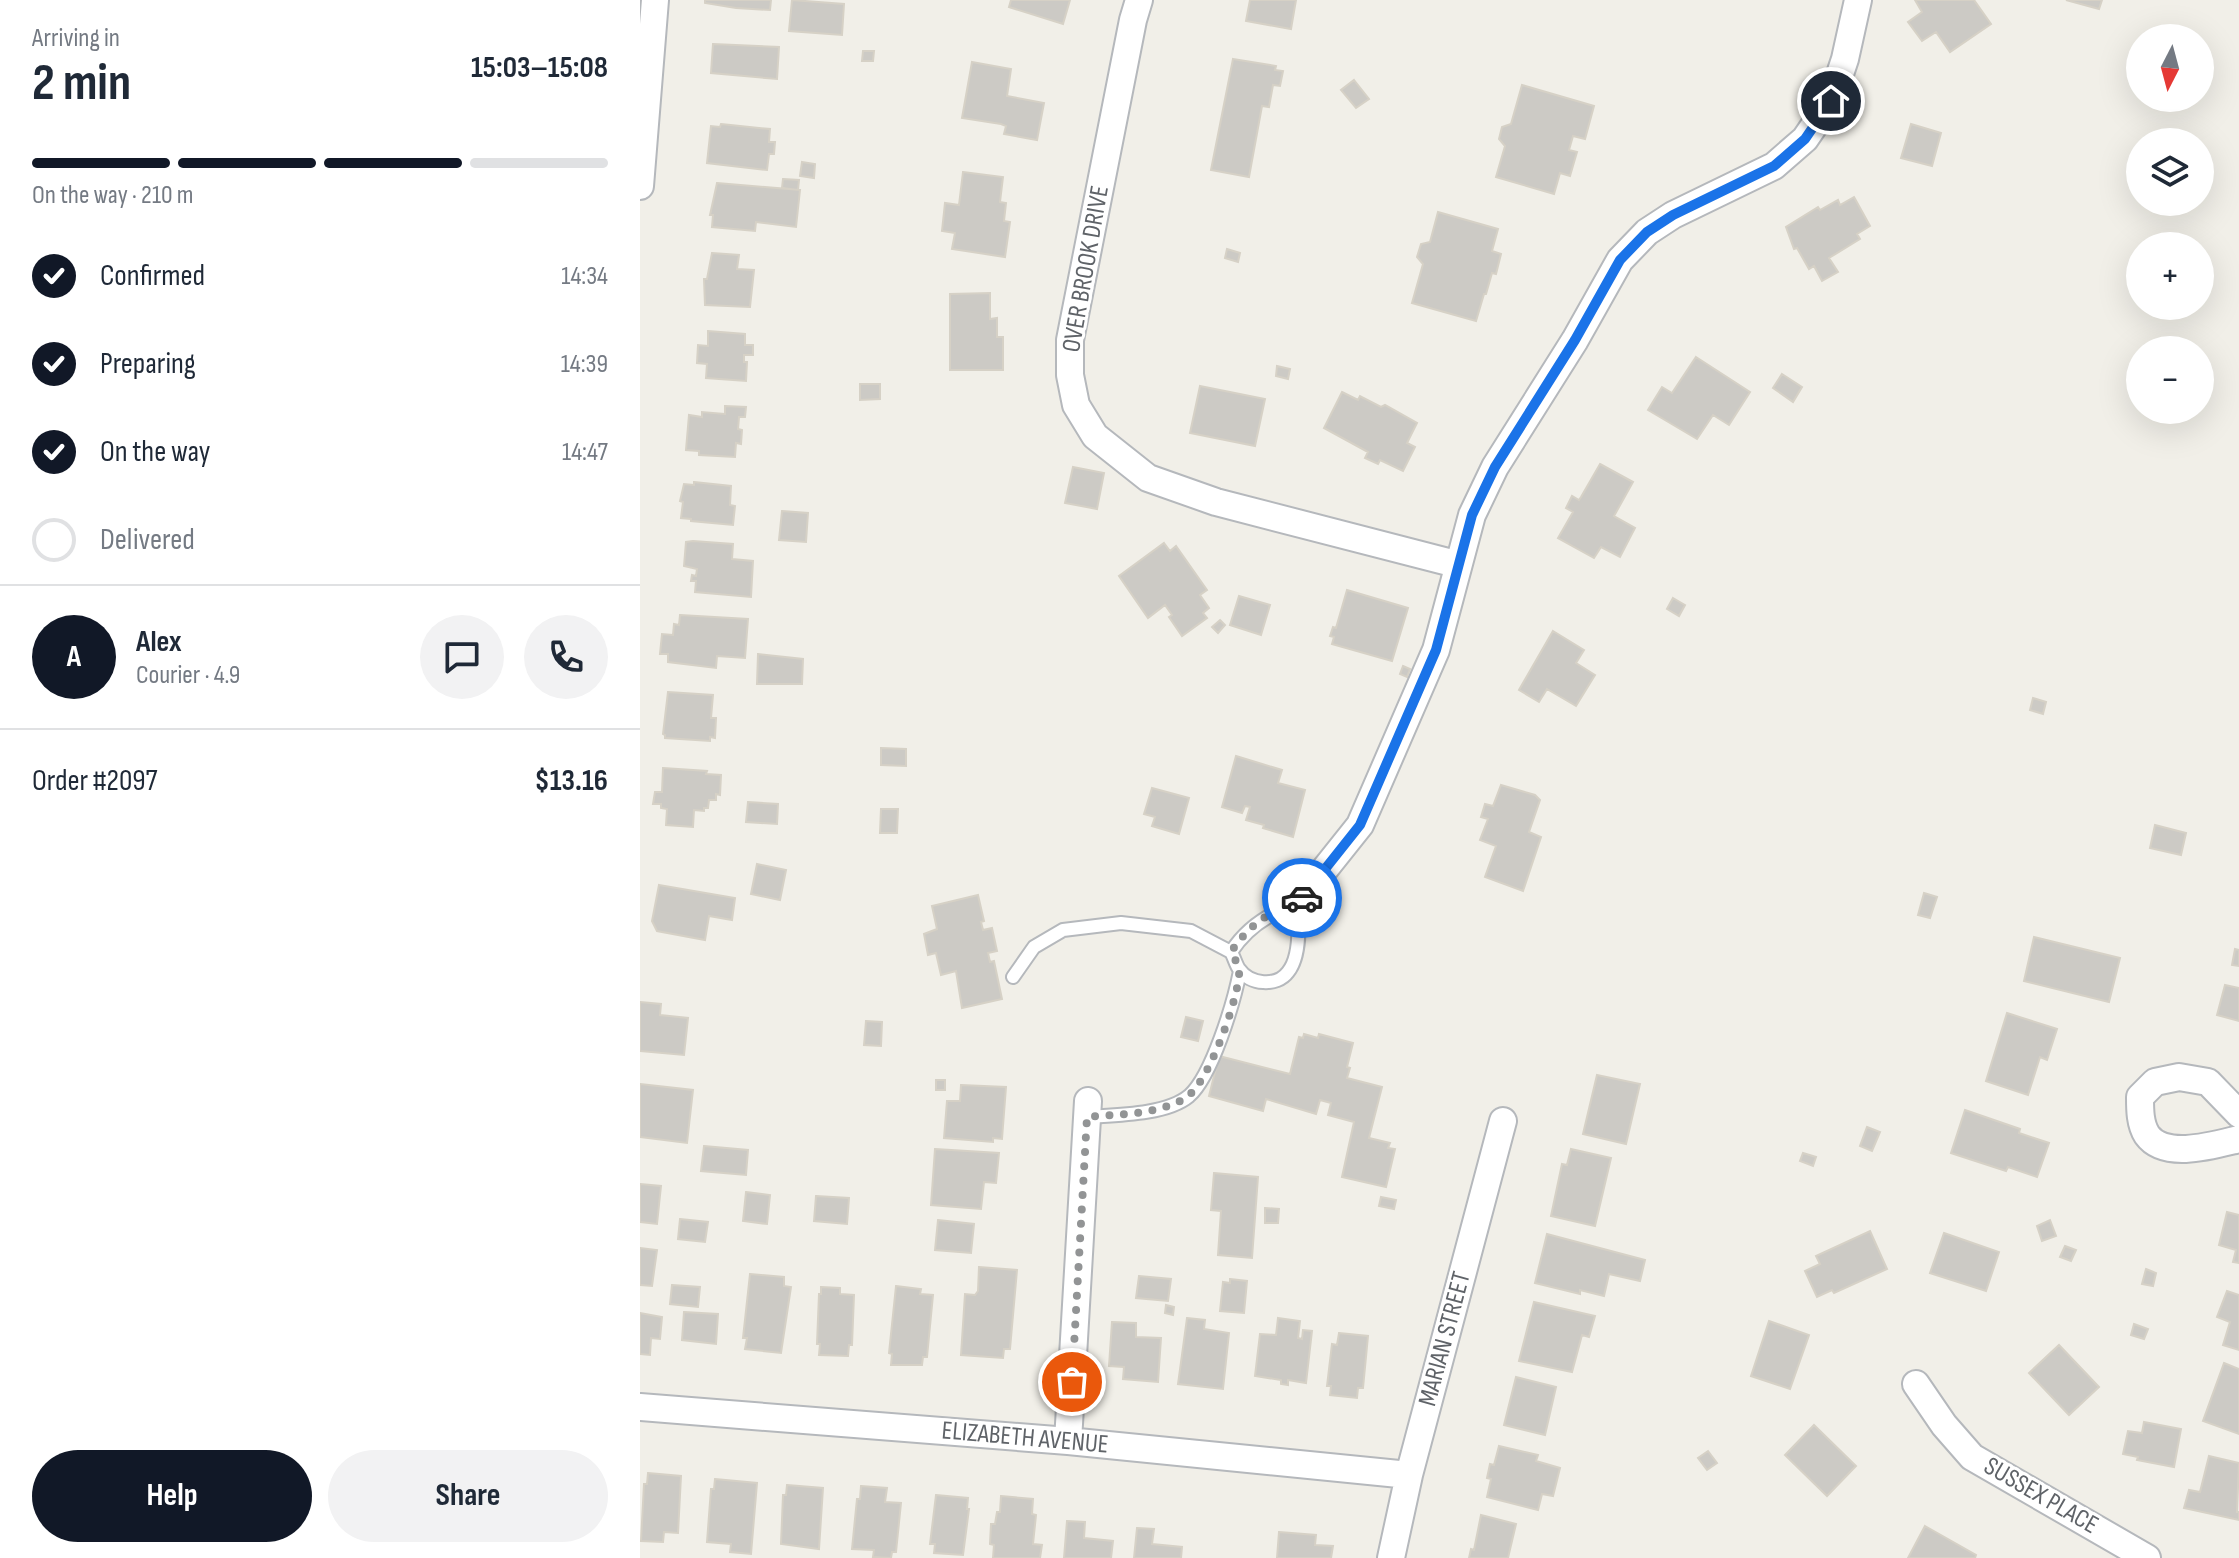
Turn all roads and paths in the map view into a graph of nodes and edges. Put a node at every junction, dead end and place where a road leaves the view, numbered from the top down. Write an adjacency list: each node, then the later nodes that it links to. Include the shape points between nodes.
1 (655, 0): 4 (street)
2 (1139, 0): 5 (street, OVER BROOK DRIVE, via 1070,340 1076,405 1095,436 1148,478 1216,502)
3 (1858, 0): 5 (street, via 1831,101 1805,139 1774,166 1647,232 1620,260 1495,467)
4 (640, 186)
5 (1456, 564): 6 (street, via 1436,650 1360,825)
6 (1297, 904): 7 (lane, via 1256,923); 8 (lane, via 1297,952 1288,973 1274,983 1256,981)
7 (1231, 952): 8 (lane); 9 (lane, via 1191,931 1121,923 1063,930 1034,947)
8 (1240, 971): 10 (lane, via 1203,1078 1188,1097 1138,1113)
9 (1013, 977)
10 (1088, 1109): 16 (street)
11 (2239, 1114): 13 (street, via 2208,1082 2179,1077 2155,1082 2140,1097 2148,1137 2166,1149)
12 (1503, 1121): 17 (street, MARIAN STREET)
13 (2239, 1139)
14 (1916, 1384): 19 (street, SUSSEX PLACE, via 1972,1457)
15 (640, 1407): 16 (street, ELIZABETH AVENUE)
16 (1068, 1441): 17 (street, ELIZABETH AVENUE)
17 (1409, 1475): 18 (street, MARIAN STREET)
18 (1391, 1558)
19 (2147, 1558)

